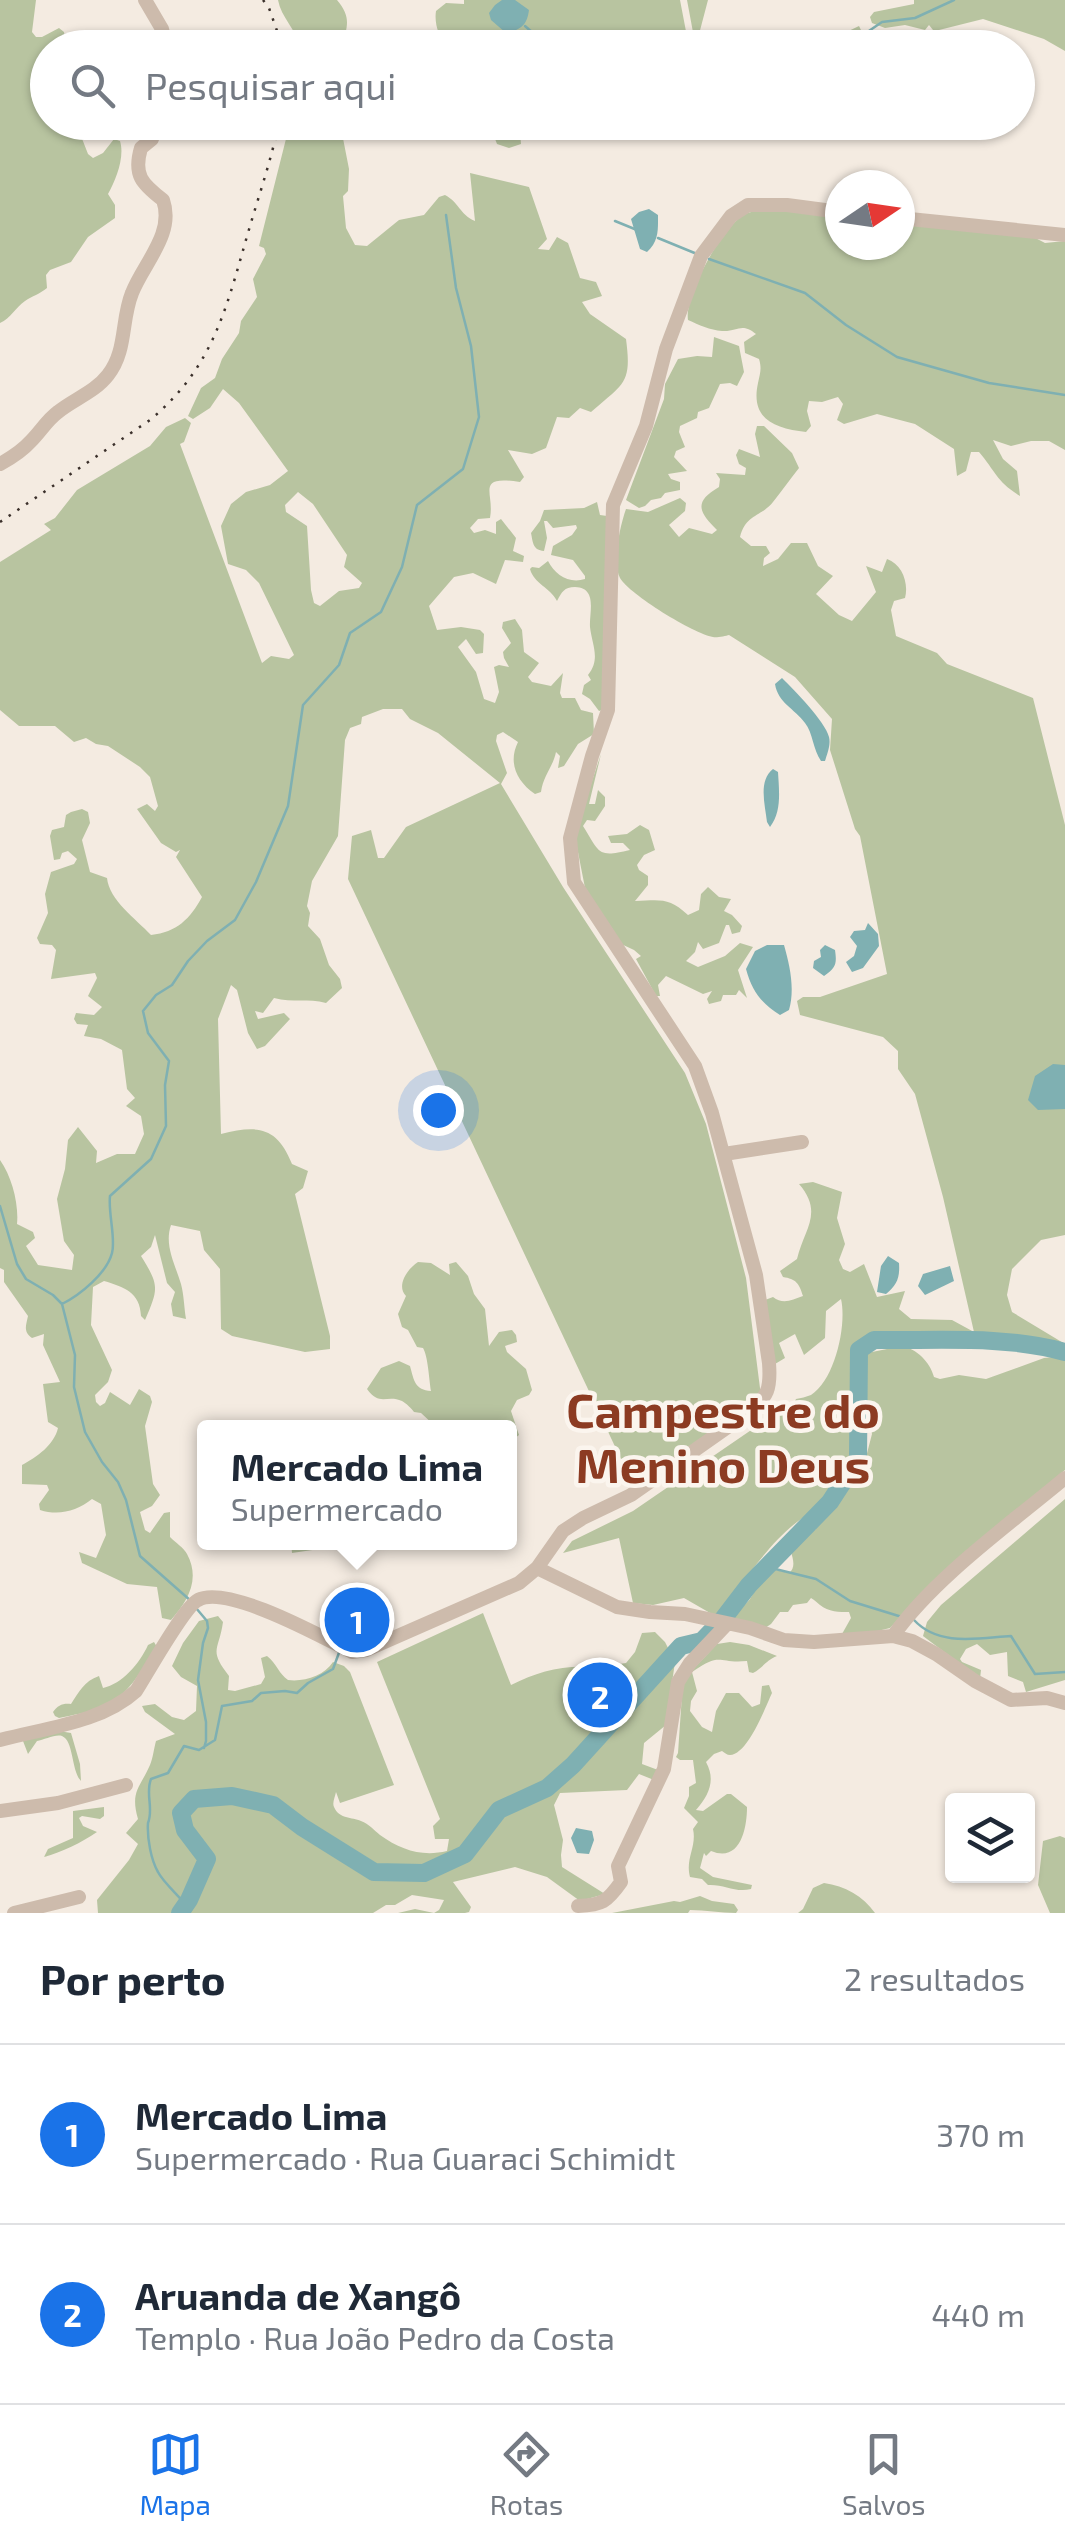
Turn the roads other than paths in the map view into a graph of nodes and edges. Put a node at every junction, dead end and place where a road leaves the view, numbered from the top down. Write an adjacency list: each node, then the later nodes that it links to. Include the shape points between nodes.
1 (145, 0): 2 (street)
2 (162, 30)
3 (152, 140): 7 (street, via 141,148 138,169 163,200 165,215 154,255 130,296 118,356 108,375)
4 (825, 210): 9 (street, via 748,205 731,216 701,256 646,426 613,504 608,710 570,838 574,882 695,1066)
5 (915, 219): 6 (street)
6 (1065, 234)
7 (0, 464)
8 (802, 1142): 9 (street)
9 (724, 1154): 11 (street, via 756,1274 770,1364 766,1397 630,1495 563,1531)
10 (1065, 1478): 12 (street, via 960,1565)
11 (537, 1568): 13 (street, via 617,1606); 16 (street, via 519,1583 352,1652 267,1611 222,1596 200,1598 124,1702)
12 (907, 1619): 13 (street, via 814,1642); 14 (street); 14 (street, via 919,1626)
13 (724, 1624): 20 (street, via 678,1682 664,1769 618,1866 621,1882 598,1905)
14 (912, 1641): 15 (street, via 1012,1700)
15 (1065, 1703)
16 (0, 1740)
17 (126, 1785): 18 (street)
18 (0, 1810)
19 (79, 1896): 21 (street)
20 (578, 1906)
21 (14, 1913)

